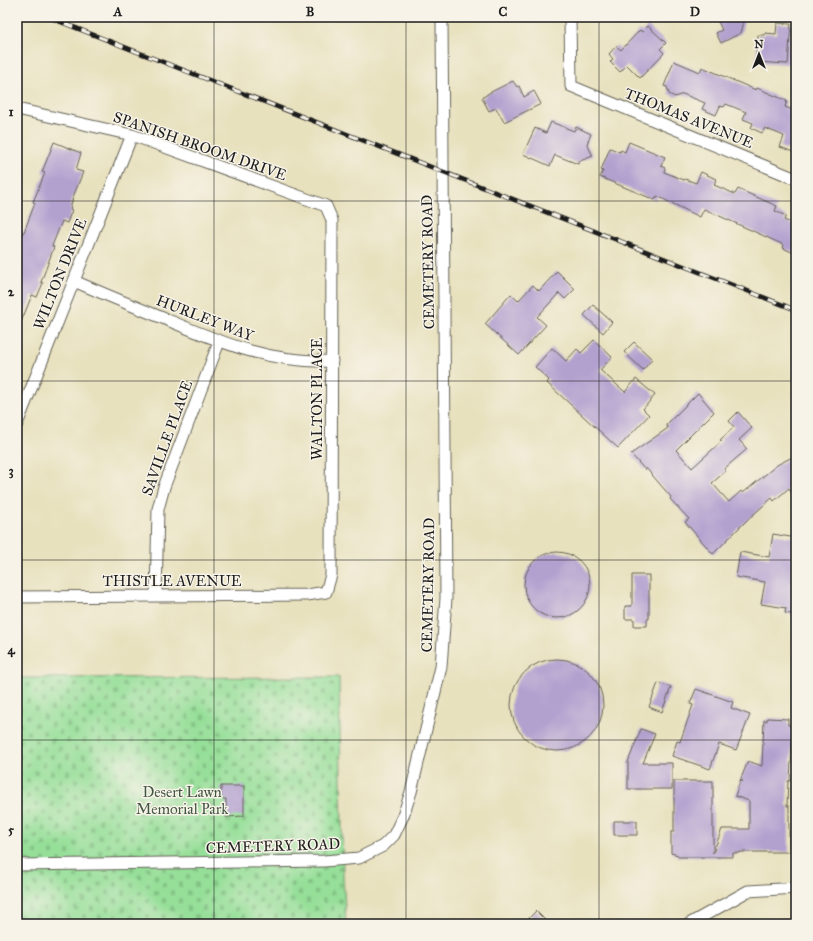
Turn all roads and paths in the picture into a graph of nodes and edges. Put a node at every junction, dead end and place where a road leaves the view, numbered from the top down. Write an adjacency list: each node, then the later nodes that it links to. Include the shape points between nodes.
1 (442, 17): 14 (street, CEMETERY ROAD, via 446,598 441,667 411,792 394,835 383,846 359,858 324,861)
2 (570, 17): 5 (street, THOMAS AVENUE, via 571,86)
3 (17, 109): 4 (street, SPANISH BROOM DRIVE)
4 (132, 136): 6 (street, SPANISH BROOM DRIVE); 7 (street, WILTON DRIVE)
5 (796, 179)
6 (326, 206): 9 (street, WALTON PLACE, via 332,220)
7 (74, 282): 8 (street, HURLEY WAY); 10 (street, WILTON DRIVE)
8 (219, 342): 9 (street, HURLEY WAY, via 275,358 311,362); 12 (street, SAVILLE PLACE, via 158,509)
9 (332, 361): 11 (street, WALTON PLACE, via 331,575)
10 (17, 424)
11 (326, 592): 12 (street, THISTLE AVENUE, via 307,595)
12 (156, 596): 13 (street, THISTLE AVENUE)
13 (17, 597)
14 (17, 865)
15 (796, 888): 16 (street, via 748,891)
16 (688, 924)

